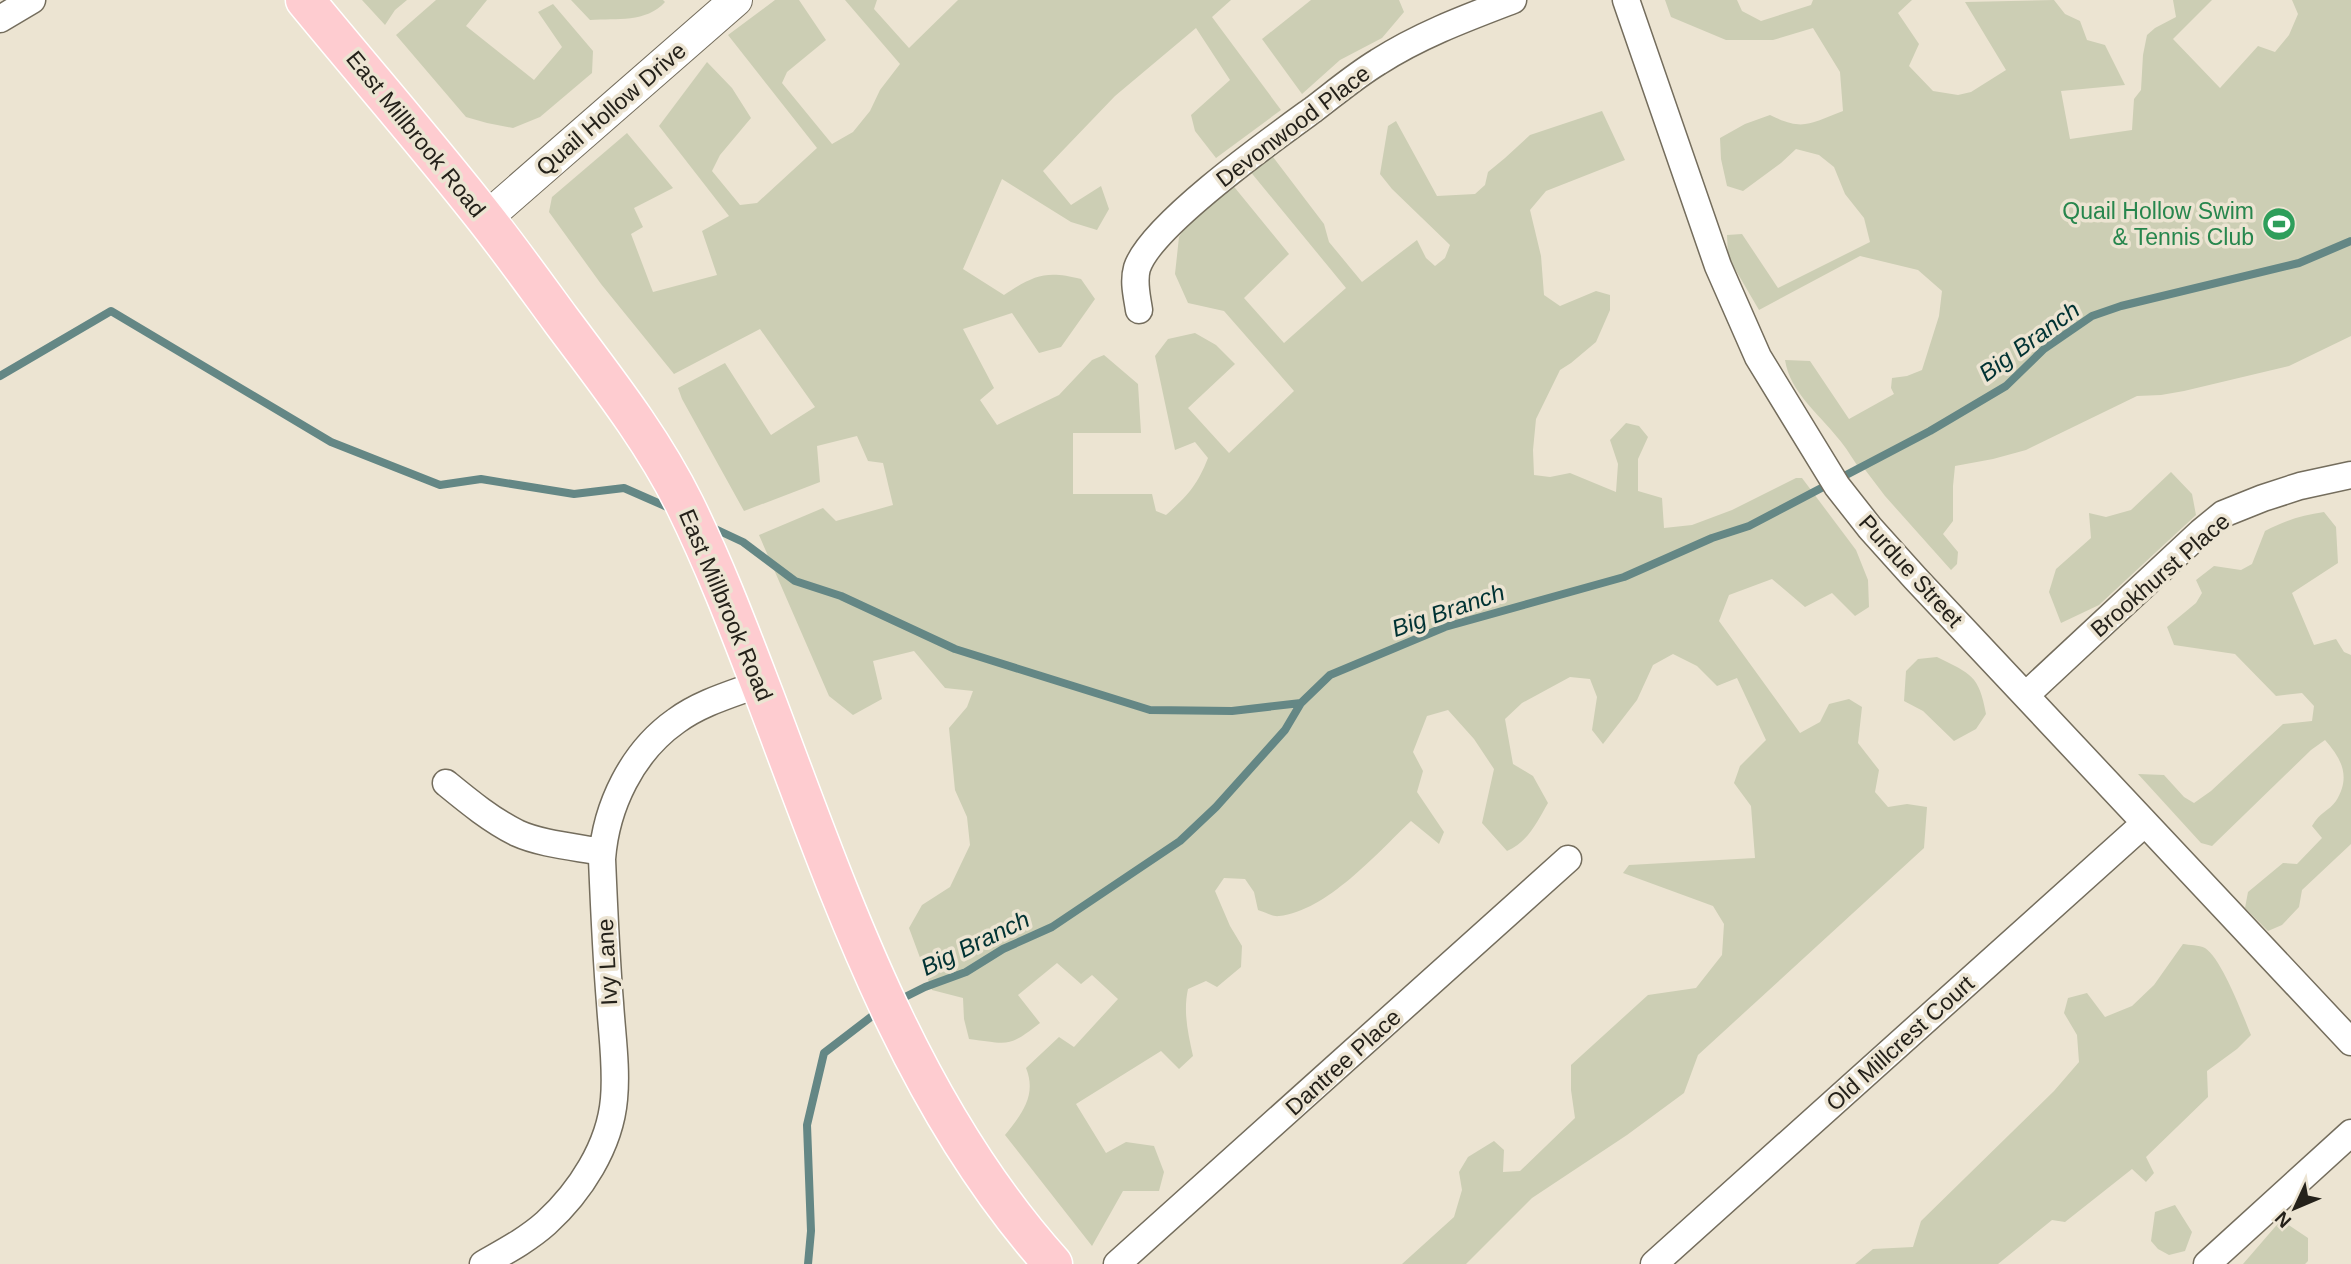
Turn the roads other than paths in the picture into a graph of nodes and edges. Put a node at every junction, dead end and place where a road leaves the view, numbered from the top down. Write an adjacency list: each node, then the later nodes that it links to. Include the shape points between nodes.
1 (32, 0): 6 (street)
2 (305, 0): 7 (main road, East Millbrook Road)
3 (736, 0): 7 (street, Quail Hollow Drive)
4 (1513, 0): 8 (street, Devonwood Place, via 1447,25 1377,62 1173,220 1138,267)
5 (1626, 0): 11 (street, Purdue Street, via 1722,275 1758,357 1785,404 1870,528)
6 (0, 19)
7 (485, 219): 10 (main road, East Millbrook Road, via 656,451 711,560)
8 (1139, 310)
9 (2351, 475): 11 (street, Brookhurst Place, via 2300,486 2224,514)
10 (760, 684): 14 (street, Ivy Lane, via 709,703 658,736 612,807); 19 (main road, East Millbrook Road, via 856,931 907,1046 970,1155)
11 (2026, 695): 13 (street, Purdue Street)
12 (446, 783): 14 (street, via 519,834)
13 (2145, 823): 16 (street, Purdue Street); 21 (street, Old Millcrest Court)
14 (603, 852): 18 (street, Ivy Lane, via 613,1055 610,1128 566,1202 516,1245)
15 (1568, 859): 20 (street, Dantree Place)
16 (2351, 1042)
17 (2351, 1133): 22 (street)
18 (483, 1264)
19 (1053, 1264)
20 (1117, 1264)
21 (1654, 1264)
22 (2207, 1264)

